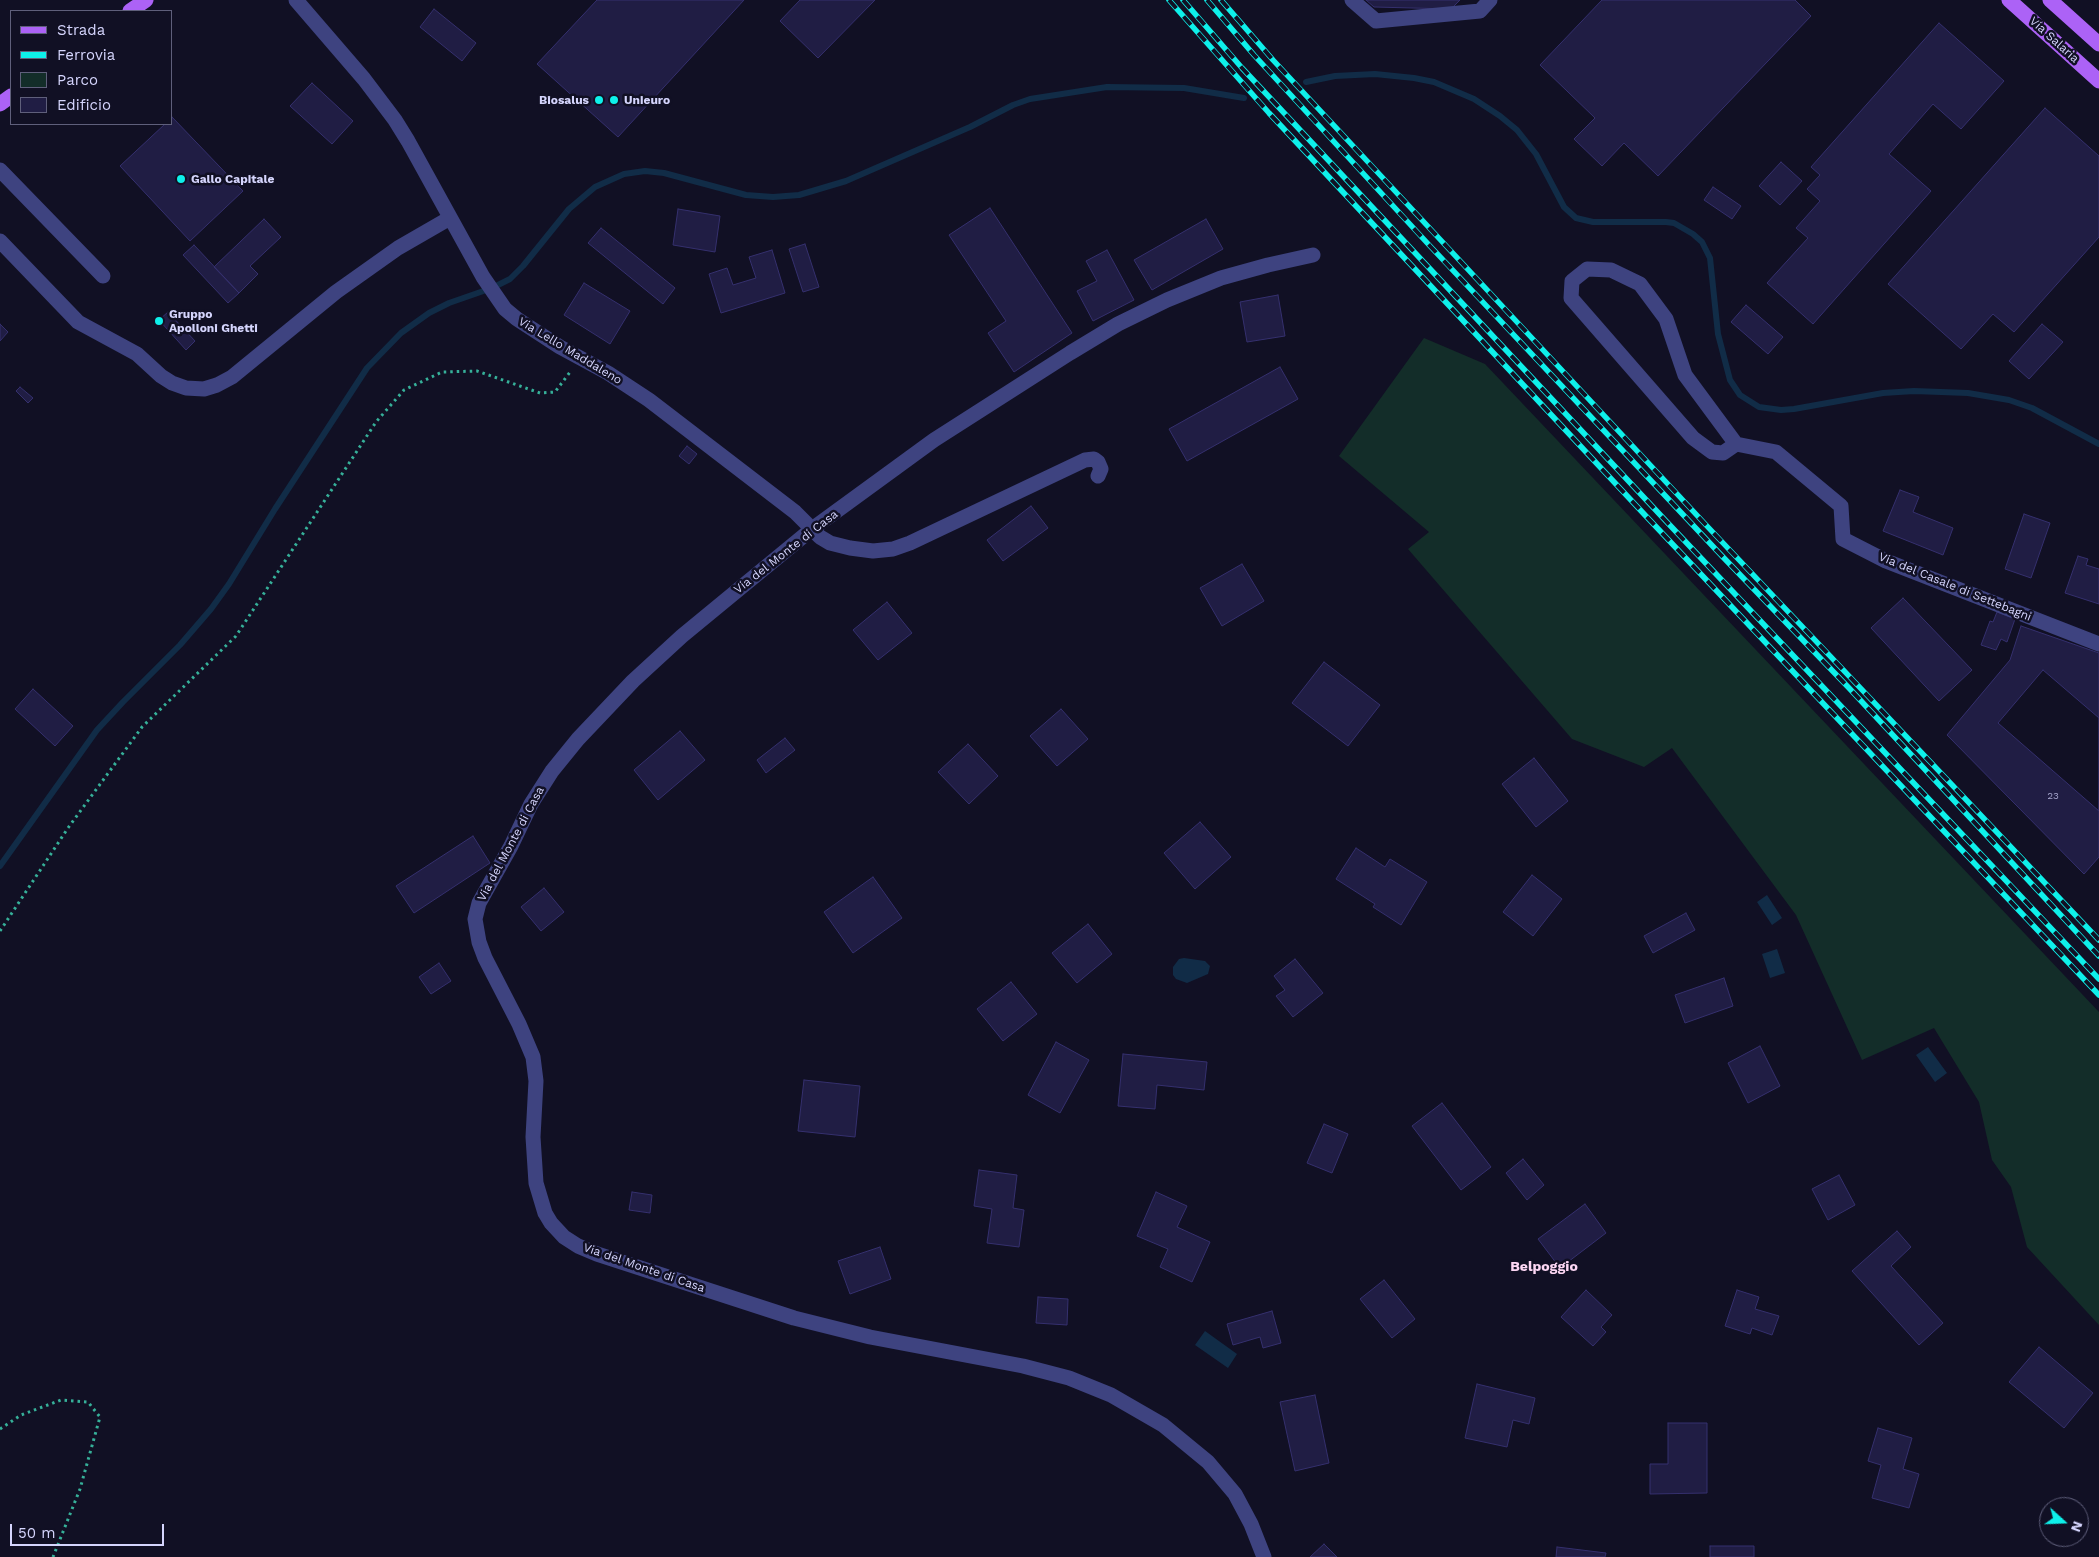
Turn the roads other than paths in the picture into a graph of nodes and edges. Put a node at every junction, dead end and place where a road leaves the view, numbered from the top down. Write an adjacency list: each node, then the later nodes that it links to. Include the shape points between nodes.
1 (146, 0): 7 (main road)
2 (296, 0): 11 (street, Via Lello Maddaleno, via 364,79 394,120)
3 (1352, 0): 4 (street, via 1376,21 1480,11)
4 (1490, 0)
5 (2009, 0): 9 (main road, Via Salaria)
6 (2050, 0): 8 (main road)
7 (131, 10)
8 (2099, 44)
9 (2099, 81)
10 (0, 170): 14 (street)
11 (450, 218): 12 (street, via 398,248 336,292 232,377 204,389 172,383 137,354 78,322); 17 (street, Via Lello Maddaleno, via 500,303 517,319 662,409 795,512)
12 (0, 241)
13 (1313, 255): 17 (street, Via del Monte di Casa, via 1221,278 1118,324 934,440)
14 (103, 276)
15 (1736, 444): 15 (street, via 1723,453 1712,452 1693,438 1571,298 1572,281 1587,269 1611,270 1640,284 1666,319 1685,375); 18 (street, Via del Casale di Settebagni, via 1776,452 1841,506 1843,539 1886,561)
16 (1098, 476): 17 (street, Via Lello Maddaleno, via 1101,469 1098,462 1085,460 893,549 864,550 838,546)
17 (812, 529): 19 (street, Via del Monte di Casa, via 682,636 633,681 578,739 531,804 476,909 482,949 534,1062 533,1161 541,1205 557,1231 570,1242 627,1265 801,1320 870,1337 1029,1367 1112,1395 1163,1425 1208,1462 1235,1494)
18 (2099, 644)
19 (1264, 1557)

